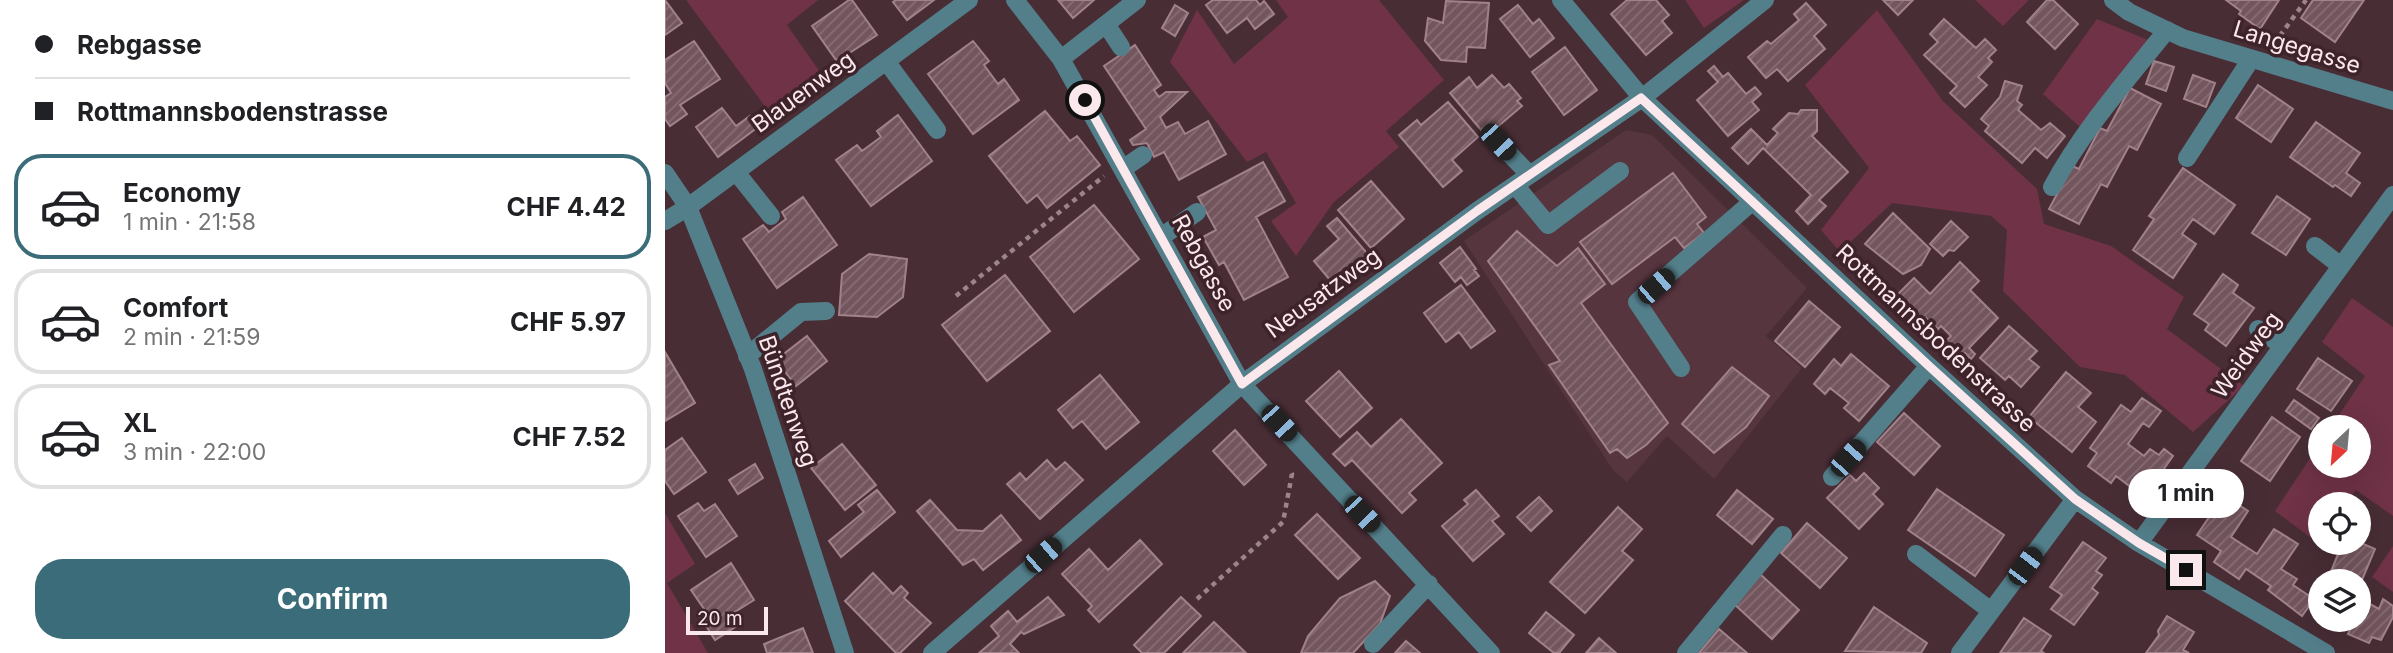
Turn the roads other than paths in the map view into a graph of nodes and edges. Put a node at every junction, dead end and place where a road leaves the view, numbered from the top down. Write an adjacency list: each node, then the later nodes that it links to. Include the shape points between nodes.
1 (969, 0): 12 (street, Blauenweg)
2 (1015, 0): 10 (street, Rebgasse)
3 (1136, 0): 7 (street)
4 (1561, 0): 13 (street, Rottmannsbodenstrasse)
5 (1765, 0): 13 (street, Neusatzweg)
6 (2113, 0): 8 (street, Langegasse)
7 (1106, 24): 9 (street); 10 (street)
8 (2167, 30): 11 (street, Langegasse); 24 (street, via 2067,159)
9 (1121, 47)
10 (1061, 59): 19 (street, Rebgasse)
11 (2256, 60): 14 (street, Langegasse); 18 (street)
12 (886, 61): 15 (street); 21 (street, Blauenweg)
13 (1641, 98): 23 (street, Neusatzweg); 26 (street, Rottmannsbodenstrasse)
14 (2393, 101)
15 (937, 130)
16 (1498, 142): 23 (street)
17 (1143, 155): 19 (street)
18 (2187, 158)
19 (1122, 165): 31 (street, Rebgasse)
20 (1620, 171): 23 (street, via 1548,225)
21 (736, 172): 27 (street, Blauenweg); 29 (street)
22 (665, 173): 27 (street, Bündtenweg)
23 (1522, 179): 40 (street, Neusatzweg)
24 (2052, 187)
25 (2393, 195): 33 (street, Weidweg)
26 (1753, 201): 38 (street, Rottmannsbodenstrasse); 39 (street, via 1637,302)
27 (688, 207): 30 (street, Blauenweg); 37 (street, Bündtenweg)
28 (1197, 212): 31 (street)
29 (771, 216)
30 (665, 221)
31 (1161, 237): 40 (street, Rebgasse)
32 (2315, 246): 33 (street)
33 (2341, 266): 36 (street, Weidweg)
34 (826, 311): 37 (street, via 801,312)
35 (2258, 329): 36 (street)
36 (2283, 346): 44 (street, Weidweg)
37 (747, 356): 49 (street, Bündtenweg)
38 (1929, 366): 41 (street); 42 (street, Rottmannsbodenstrasse)
39 (1681, 368)
40 (1242, 384): 46 (street, Rebgasse); 50 (street, Neusatzweg)
41 (1832, 477)
42 (2075, 499): 44 (street, Rottmannsbodenstrasse); 47 (street)
43 (1783, 535): 52 (street)
44 (2139, 543): 54 (street, Rottmannsbodenstrasse)
45 (1916, 554): 47 (street)
46 (1429, 584): 48 (street); 51 (street, Rebgasse)
47 (1991, 611): 53 (street)
48 (1373, 644)
49 (845, 653)
50 (932, 653)
51 (1491, 653)
52 (1686, 653)
53 (1960, 653)
54 (2326, 653)

